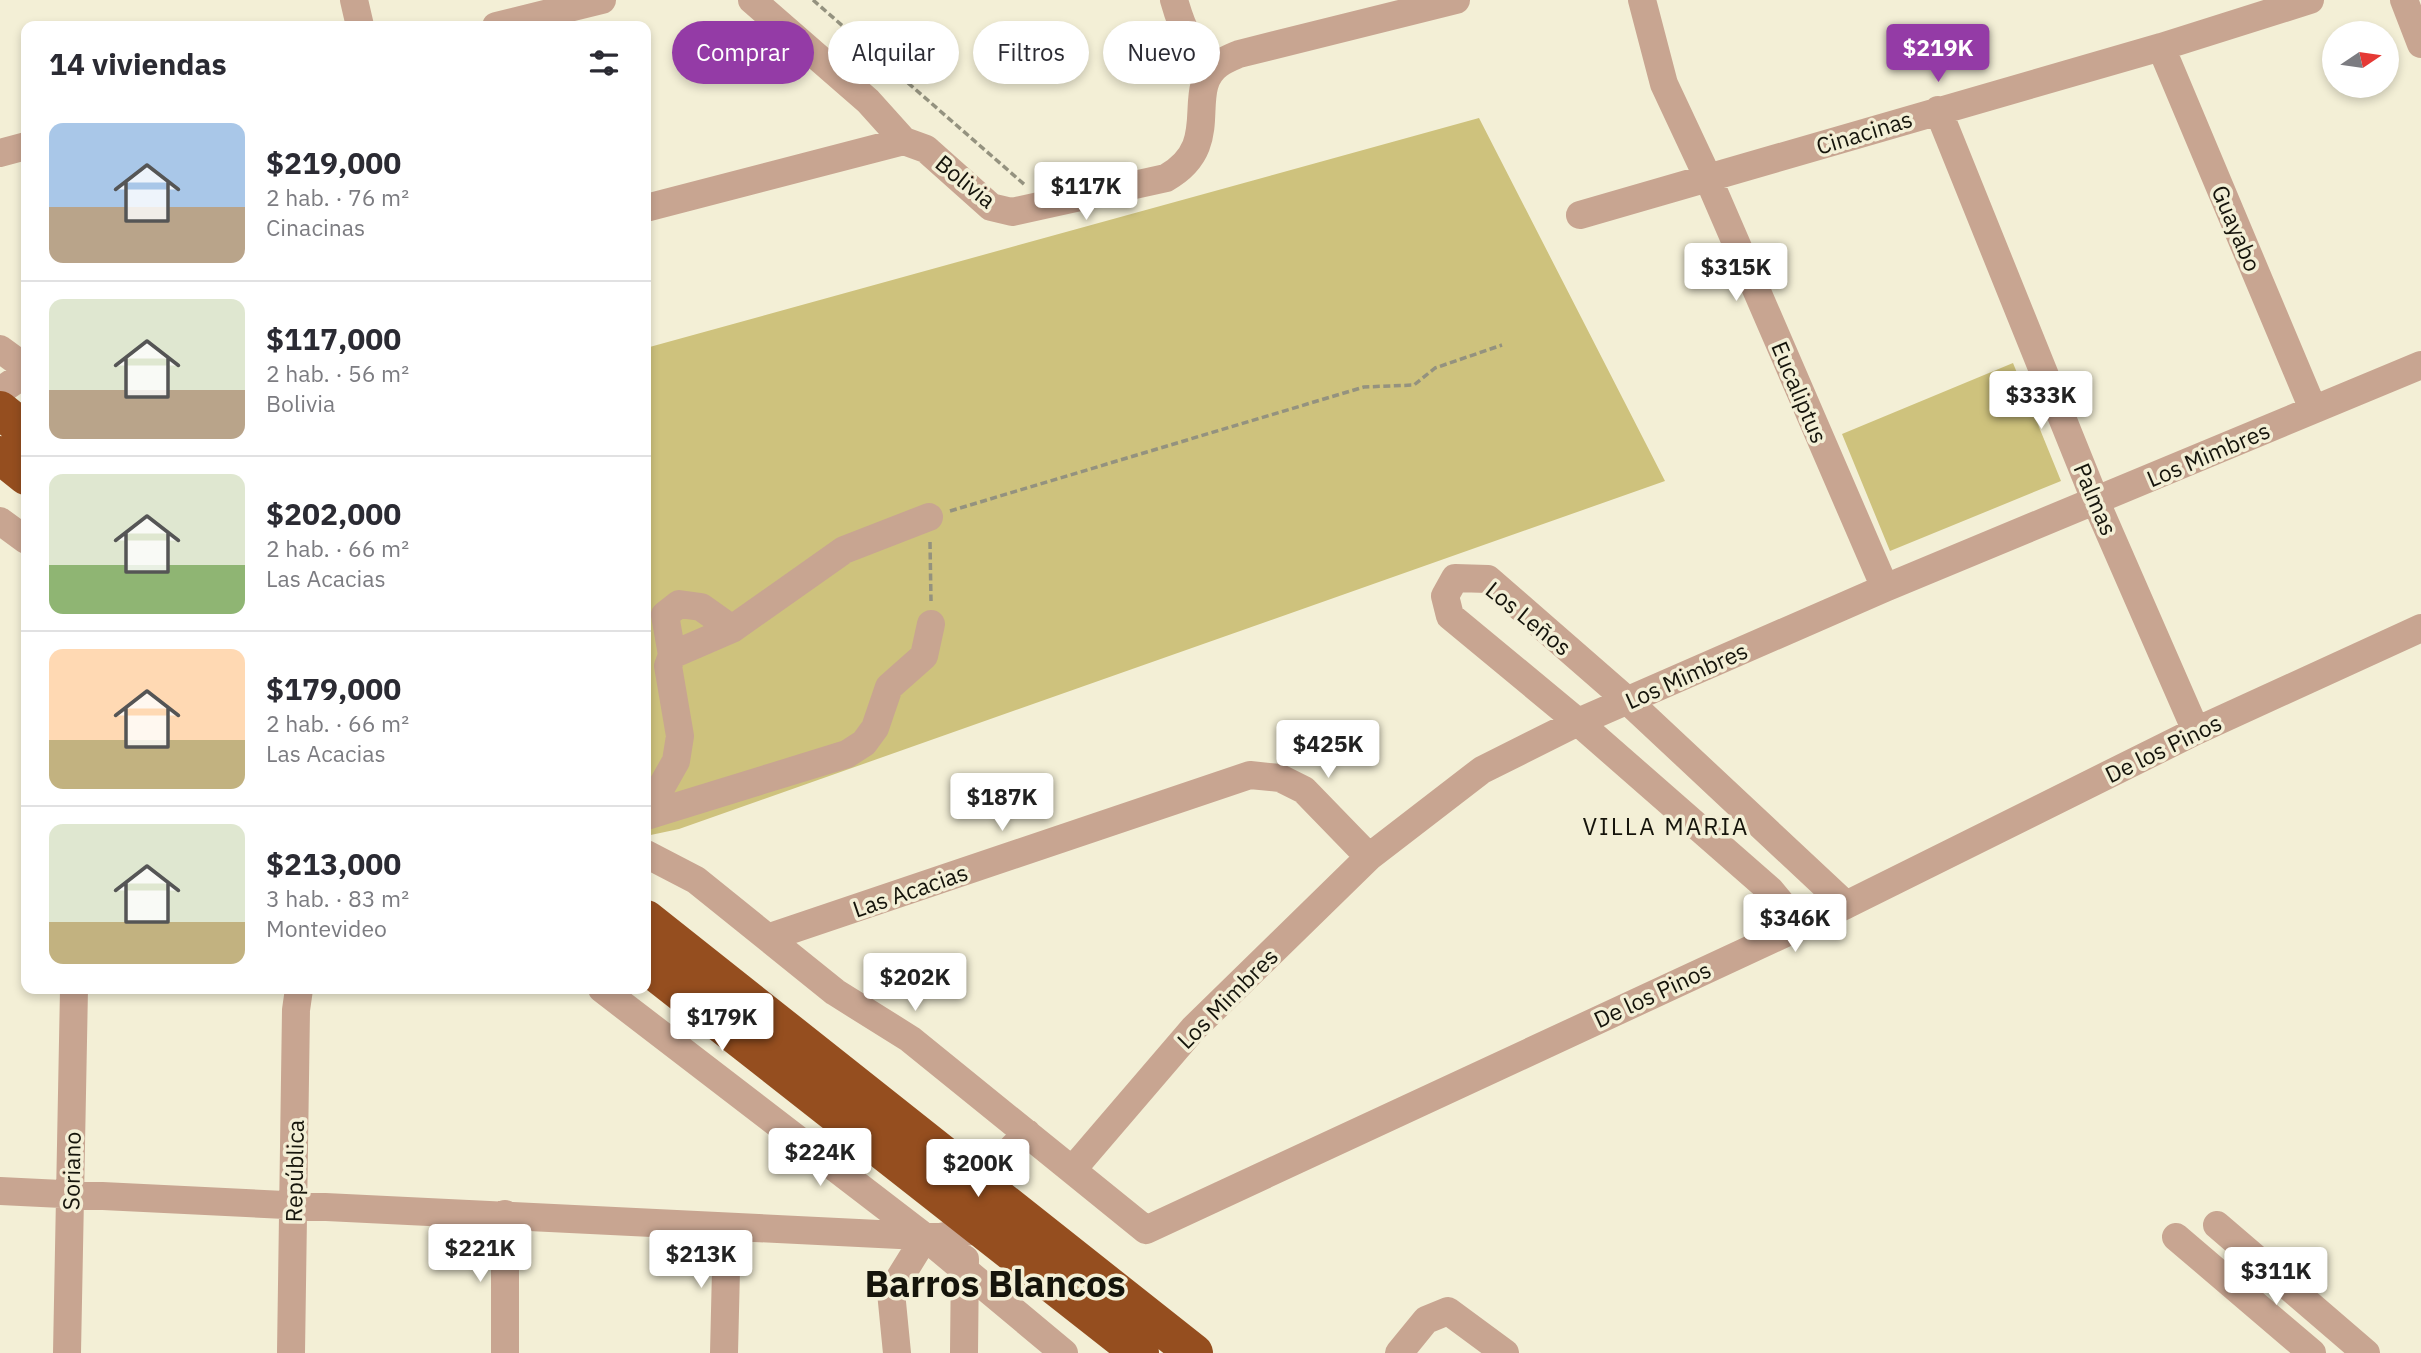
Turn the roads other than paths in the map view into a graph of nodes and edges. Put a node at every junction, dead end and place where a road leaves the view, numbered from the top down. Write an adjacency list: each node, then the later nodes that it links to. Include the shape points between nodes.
1 (354, 0): 9 (street)
2 (602, 0): 10 (street)
3 (752, 0): 17 (street, via 868,101)
4 (1174, 0): 11 (street)
5 (1455, 0): 14 (street, via 1239,54)
6 (1642, 0): 20 (street, Eucaliptus, via 1664,84)
7 (2310, 0): 13 (street, Cinacinas)
8 (2404, 0): 12 (street)
9 (359, 21)
10 (516, 21)
11 (1181, 21)
12 (2421, 44)
13 (2161, 47): 16 (street, Cinacinas); 28 (street, Guayabo)
14 (1220, 63)
15 (1206, 84): 17 (street, Bolivia, via 1202,132 1182,169 1166,178 1044,206 1012,212 991,207 926,149)
16 (1938, 110): 20 (street, Cinacinas); 33 (street, Palmas)
17 (904, 141): 21 (street)
18 (21, 147): 19 (street)
19 (0, 153)
20 (1708, 178): 22 (street, Cinacinas); 37 (street, Eucaliptus)
21 (651, 207)
22 (1580, 215)
23 (0, 349): 24 (street)
24 (21, 364)
25 (2421, 365): 28 (street, Los Mimbres)
26 (21, 376): 27 (street)
27 (0, 391)
28 (2313, 409): 33 (street, Los Mimbres)
29 (0, 410): 30 (highway)
30 (21, 426)
31 (0, 455): 32 (highway)
32 (21, 472)
33 (2096, 502): 37 (street, Los Mimbres); 45 (street, Palmas)
34 (929, 517): 41 (street, via 844,550)
35 (0, 521): 36 (street)
36 (21, 536)
37 (1885, 588): 43 (street, Los Mimbres)
38 (655, 614): 41 (street, via 679,604 701,607); 42 (street)
39 (931, 624): 47 (street, via 924,656 889,687 875,728 864,743 847,754)
40 (2421, 628): 45 (street, De los Pinos)
41 (732, 629): 42 (street)
42 (672, 655): 46 (street, via 668,666 680,736 676,761)
43 (1628, 701): 44 (street, Los Mimbres); 44 (street, Los Leños, via 1488,579 1455,578 1445,596 1450,616); 50 (street, Los Leños)
44 (1578, 722): 49 (street, Los Mimbres, via 1482,771); 52 (street, Los Leños, via 1770,890)
45 (2196, 731): 50 (street, De los Pinos)
46 (651, 806)
47 (651, 813)
48 (651, 857): 53 (street, via 696,880)
49 (1369, 857): 53 (street, Las Acacias, via 1304,790 1280,778 1250,775); 63 (street, Los Mimbres, via 1193,1029)
50 (1846, 905): 52 (street, De los Pinos)
51 (651, 923): 67 (highway)
52 (1799, 925): 63 (street, De los Pinos, via 1146,1230)
53 (769, 937): 61 (street, via 835,992 909,1039)
54 (651, 969): 58 (highway)
55 (74, 994): 65 (street, Soriano)
56 (298, 994): 66 (street, República)
57 (609, 994): 59 (street)
58 (715, 1020): 59 (street); 60 (highway)
59 (689, 1055): 62 (street)
60 (835, 1115): 62 (street); 67 (highway)
61 (1027, 1133): 63 (street); 67 (street)
62 (808, 1148): 71 (street)
63 (1073, 1169)
64 (0, 1191): 65 (street)
65 (71, 1194): 66 (street); 74 (street, Soriano)
66 (293, 1205): 68 (street); 75 (street, República)
67 (983, 1212): 71 (street, via 940,1237); 73 (street); 81 (highway); 82 (highway)
68 (505, 1214): 70 (street); 76 (street)
69 (2217, 1224): 86 (street)
70 (727, 1228): 71 (street); 77 (street)
71 (925, 1237): 73 (street); 78 (street, via 891,1292)
72 (2176, 1237): 85 (street)
73 (965, 1271): 79 (street); 80 (street)
74 (67, 1353)
75 (291, 1353)
76 (505, 1353)
77 (724, 1353)
78 (897, 1353)
79 (964, 1353)
80 (1063, 1353)
81 (1140, 1353)
82 (1194, 1353)
83 (1399, 1353): 84 (street, via 1426,1320 1448,1311)
84 (1506, 1353)
85 (2312, 1353)
86 (2366, 1353)

